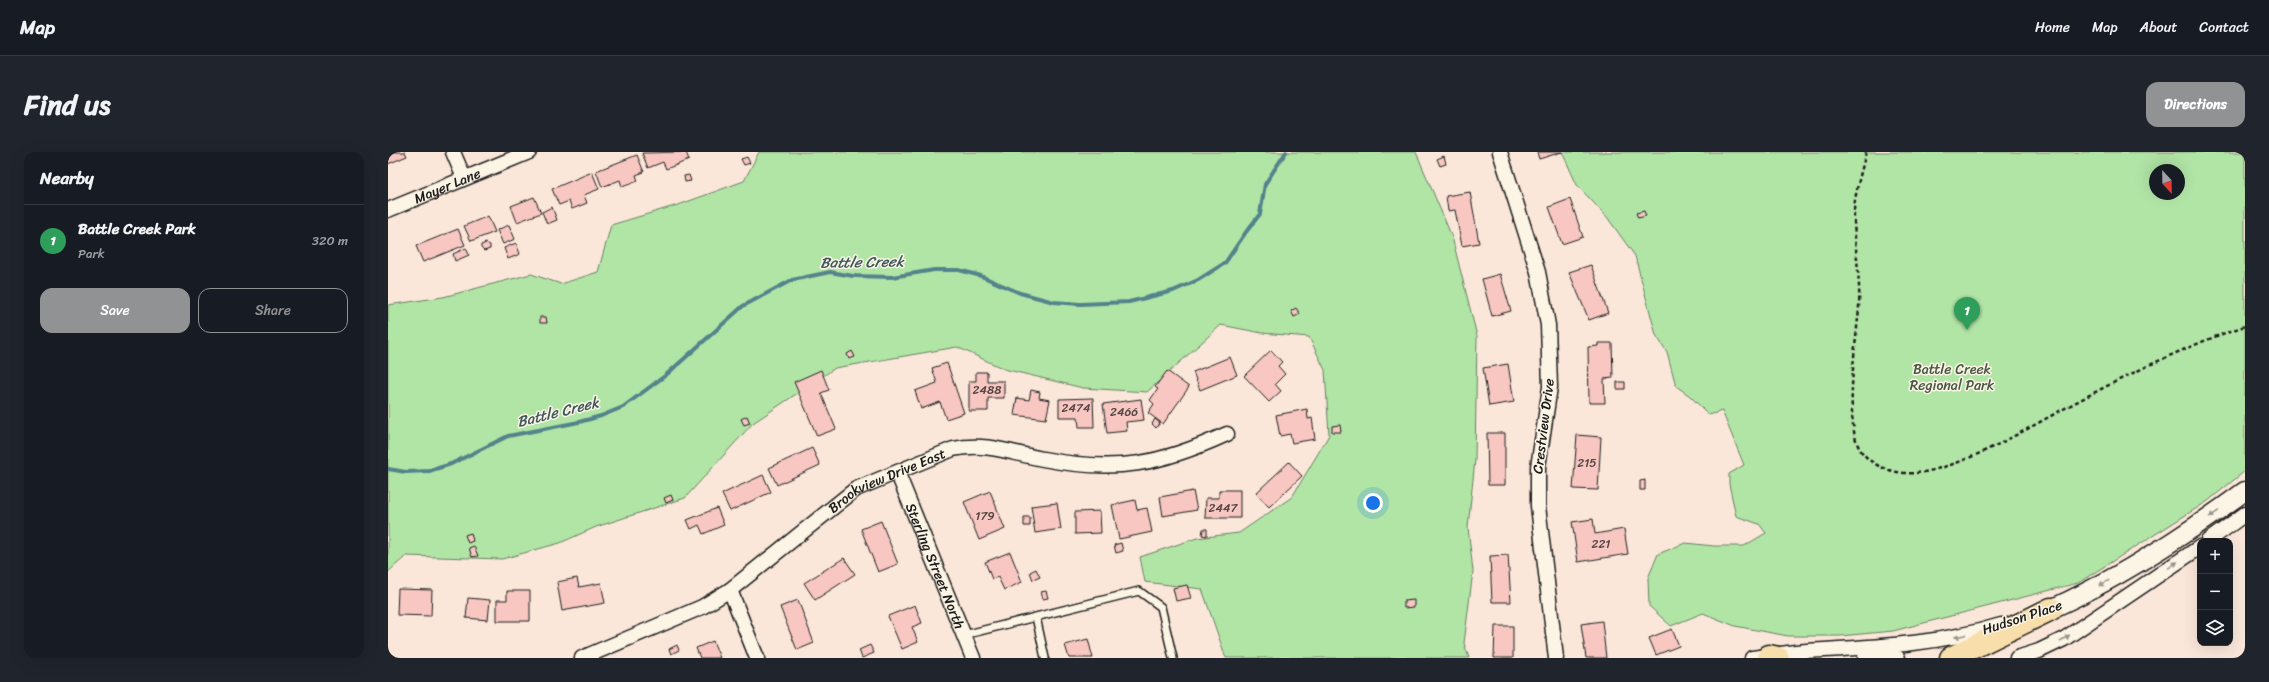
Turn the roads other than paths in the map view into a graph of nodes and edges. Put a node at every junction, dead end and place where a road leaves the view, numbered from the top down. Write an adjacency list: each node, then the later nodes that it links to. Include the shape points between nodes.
1 (453, 152): 4 (street)
2 (529, 152): 4 (street, Mayer Lane)
3 (1500, 152): 22 (street, Crestview Drive, via 1538,272 1548,325 1550,387 1537,482)
4 (464, 178): 5 (street, Mayer Lane)
5 (388, 210)
6 (1227, 434): 7 (street, Brookview Drive East, via 1180,455 1122,466 1064,463 988,446 969,446 953,449)
7 (898, 474): 12 (street, Brookview Drive East, via 856,490); 15 (street, Sterling Street North)
8 (2245, 491): 13 (street, Hudson Place, one-way to 13, via 2146,558)
9 (2245, 514): 10 (street)
10 (2212, 538)
11 (2197, 549): 25 (street, one-way to 11, via 2064,639)
12 (730, 590): 17 (street, Brookview Drive East, via 702,607); 18 (street)
13 (2051, 609): 16 (street, Hudson Place, one-way to 16, via 1983,630 1933,641 1806,651); 24 (highway)
14 (1036, 617): 15 (lane); 20 (lane); 21 (lane, via 1139,591 1161,607)
15 (964, 635): 19 (street, Sterling Street North)
16 (1767, 657): 23 (street, Hudson Place)
17 (585, 658)
18 (758, 658)
19 (973, 658)
20 (1045, 658)
21 (1173, 658)
22 (1556, 658)
23 (1898, 658)
24 (1951, 658)
25 (2017, 658)

